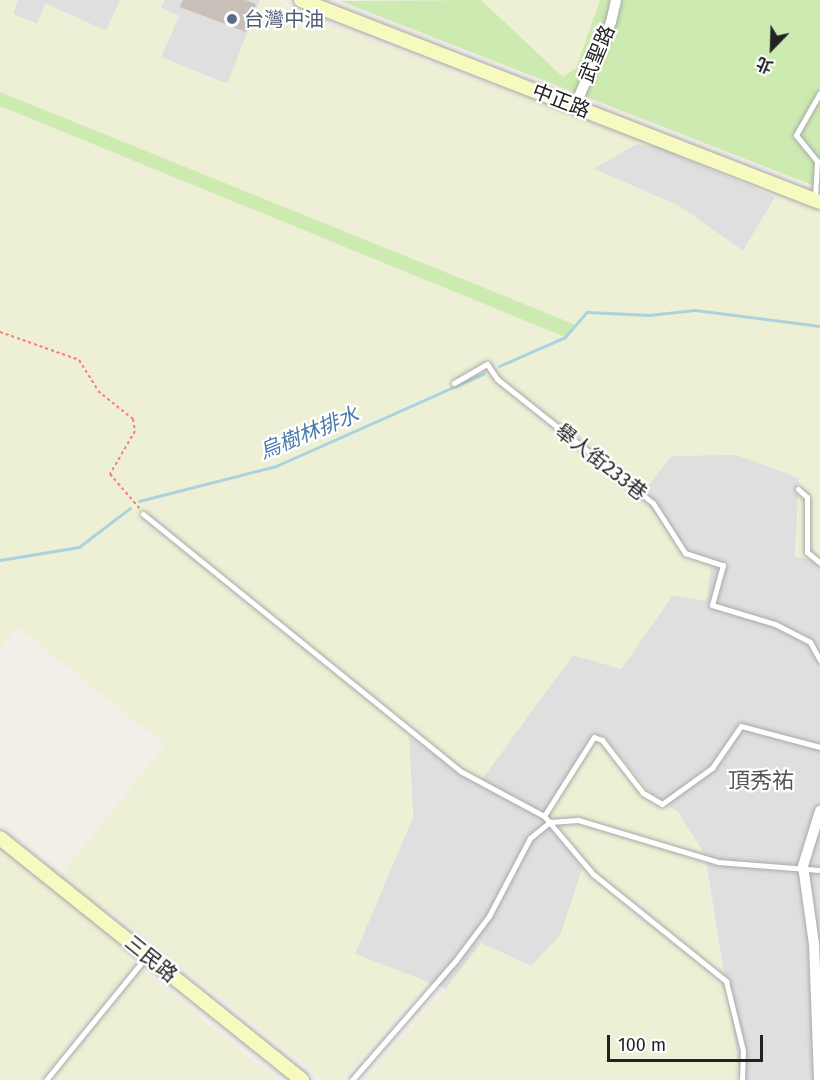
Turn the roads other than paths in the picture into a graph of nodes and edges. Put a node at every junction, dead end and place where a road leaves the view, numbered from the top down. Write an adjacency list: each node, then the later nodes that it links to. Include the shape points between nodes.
1 (301, 0): 4 (main road, 中正路)
2 (616, 0): 4 (street, 武聖路, via 611,22)
3 (820, 93): 5 (lane, via 796,135 817,161)
4 (575, 106): 5 (main road, 中正路)
5 (817, 201)
6 (454, 383): 10 (lane, 舉人街233巷, via 487,364 497,379 653,503 685,553 723,564 712,605 775,624 810,642)
7 (798, 489): 9 (lane, via 807,497 807,552)
8 (143, 514): 13 (lane, via 462,772)
9 (820, 563)
10 (820, 660)
11 (820, 747): 13 (lane, via 741,726 712,768 663,804 644,793 602,740 594,737)
12 (820, 811): 16 (street)
13 (544, 816): 14 (lane)
14 (550, 822): 16 (lane, via 578,820 718,862); 21 (lane, via 530,838 489,916 456,960); 22 (lane, via 593,874 726,981 743,1051)
15 (0, 838): 18 (main road, 三民路)
16 (803, 866): 17 (lane); 23 (street, via 814,944)
17 (820, 870)
18 (147, 956): 19 (lane); 20 (main road, 三民路)
19 (46, 1080)
20 (302, 1080)
21 (352, 1080)
22 (742, 1080)
23 (819, 1080)

